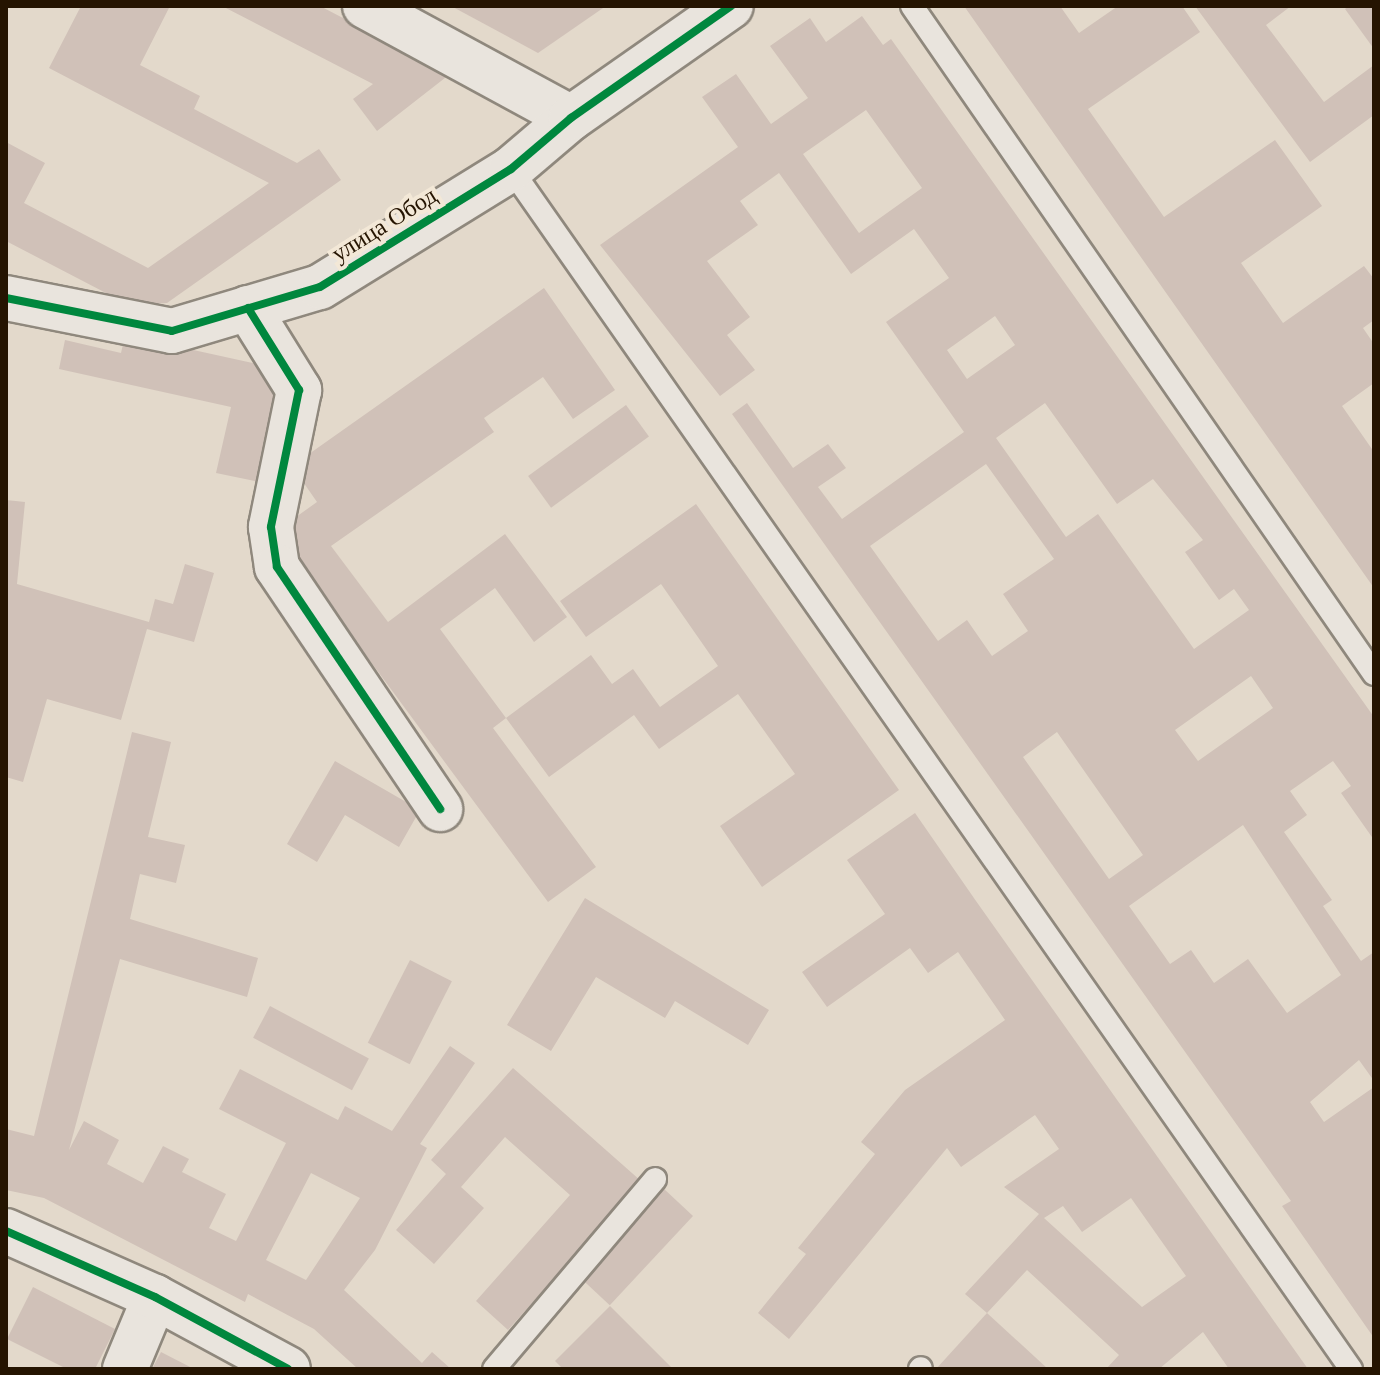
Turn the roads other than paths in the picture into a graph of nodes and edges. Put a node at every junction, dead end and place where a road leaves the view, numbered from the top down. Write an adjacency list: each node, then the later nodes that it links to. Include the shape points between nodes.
1 (365, 6): 4 (street)
2 (731, 6): 4 (street, улица Обод)
3 (912, 6): 8 (lane)
4 (571, 118): 5 (street, улица Обод)
5 (511, 169): 7 (street, улица Обод, via 320,287); 16 (lane)
6 (6, 298): 7 (street, улица Обод, via 172,331)
7 (248, 308): 9 (street, via 299,390 271,527 277,567)
8 (1374, 674)
9 (440, 809)
10 (655, 1179): 15 (lane)
11 (6, 1231): 12 (street)
12 (155, 1297): 13 (street); 14 (street)
13 (125, 1369)
14 (288, 1369)
15 (494, 1369)
16 (1351, 1369)

